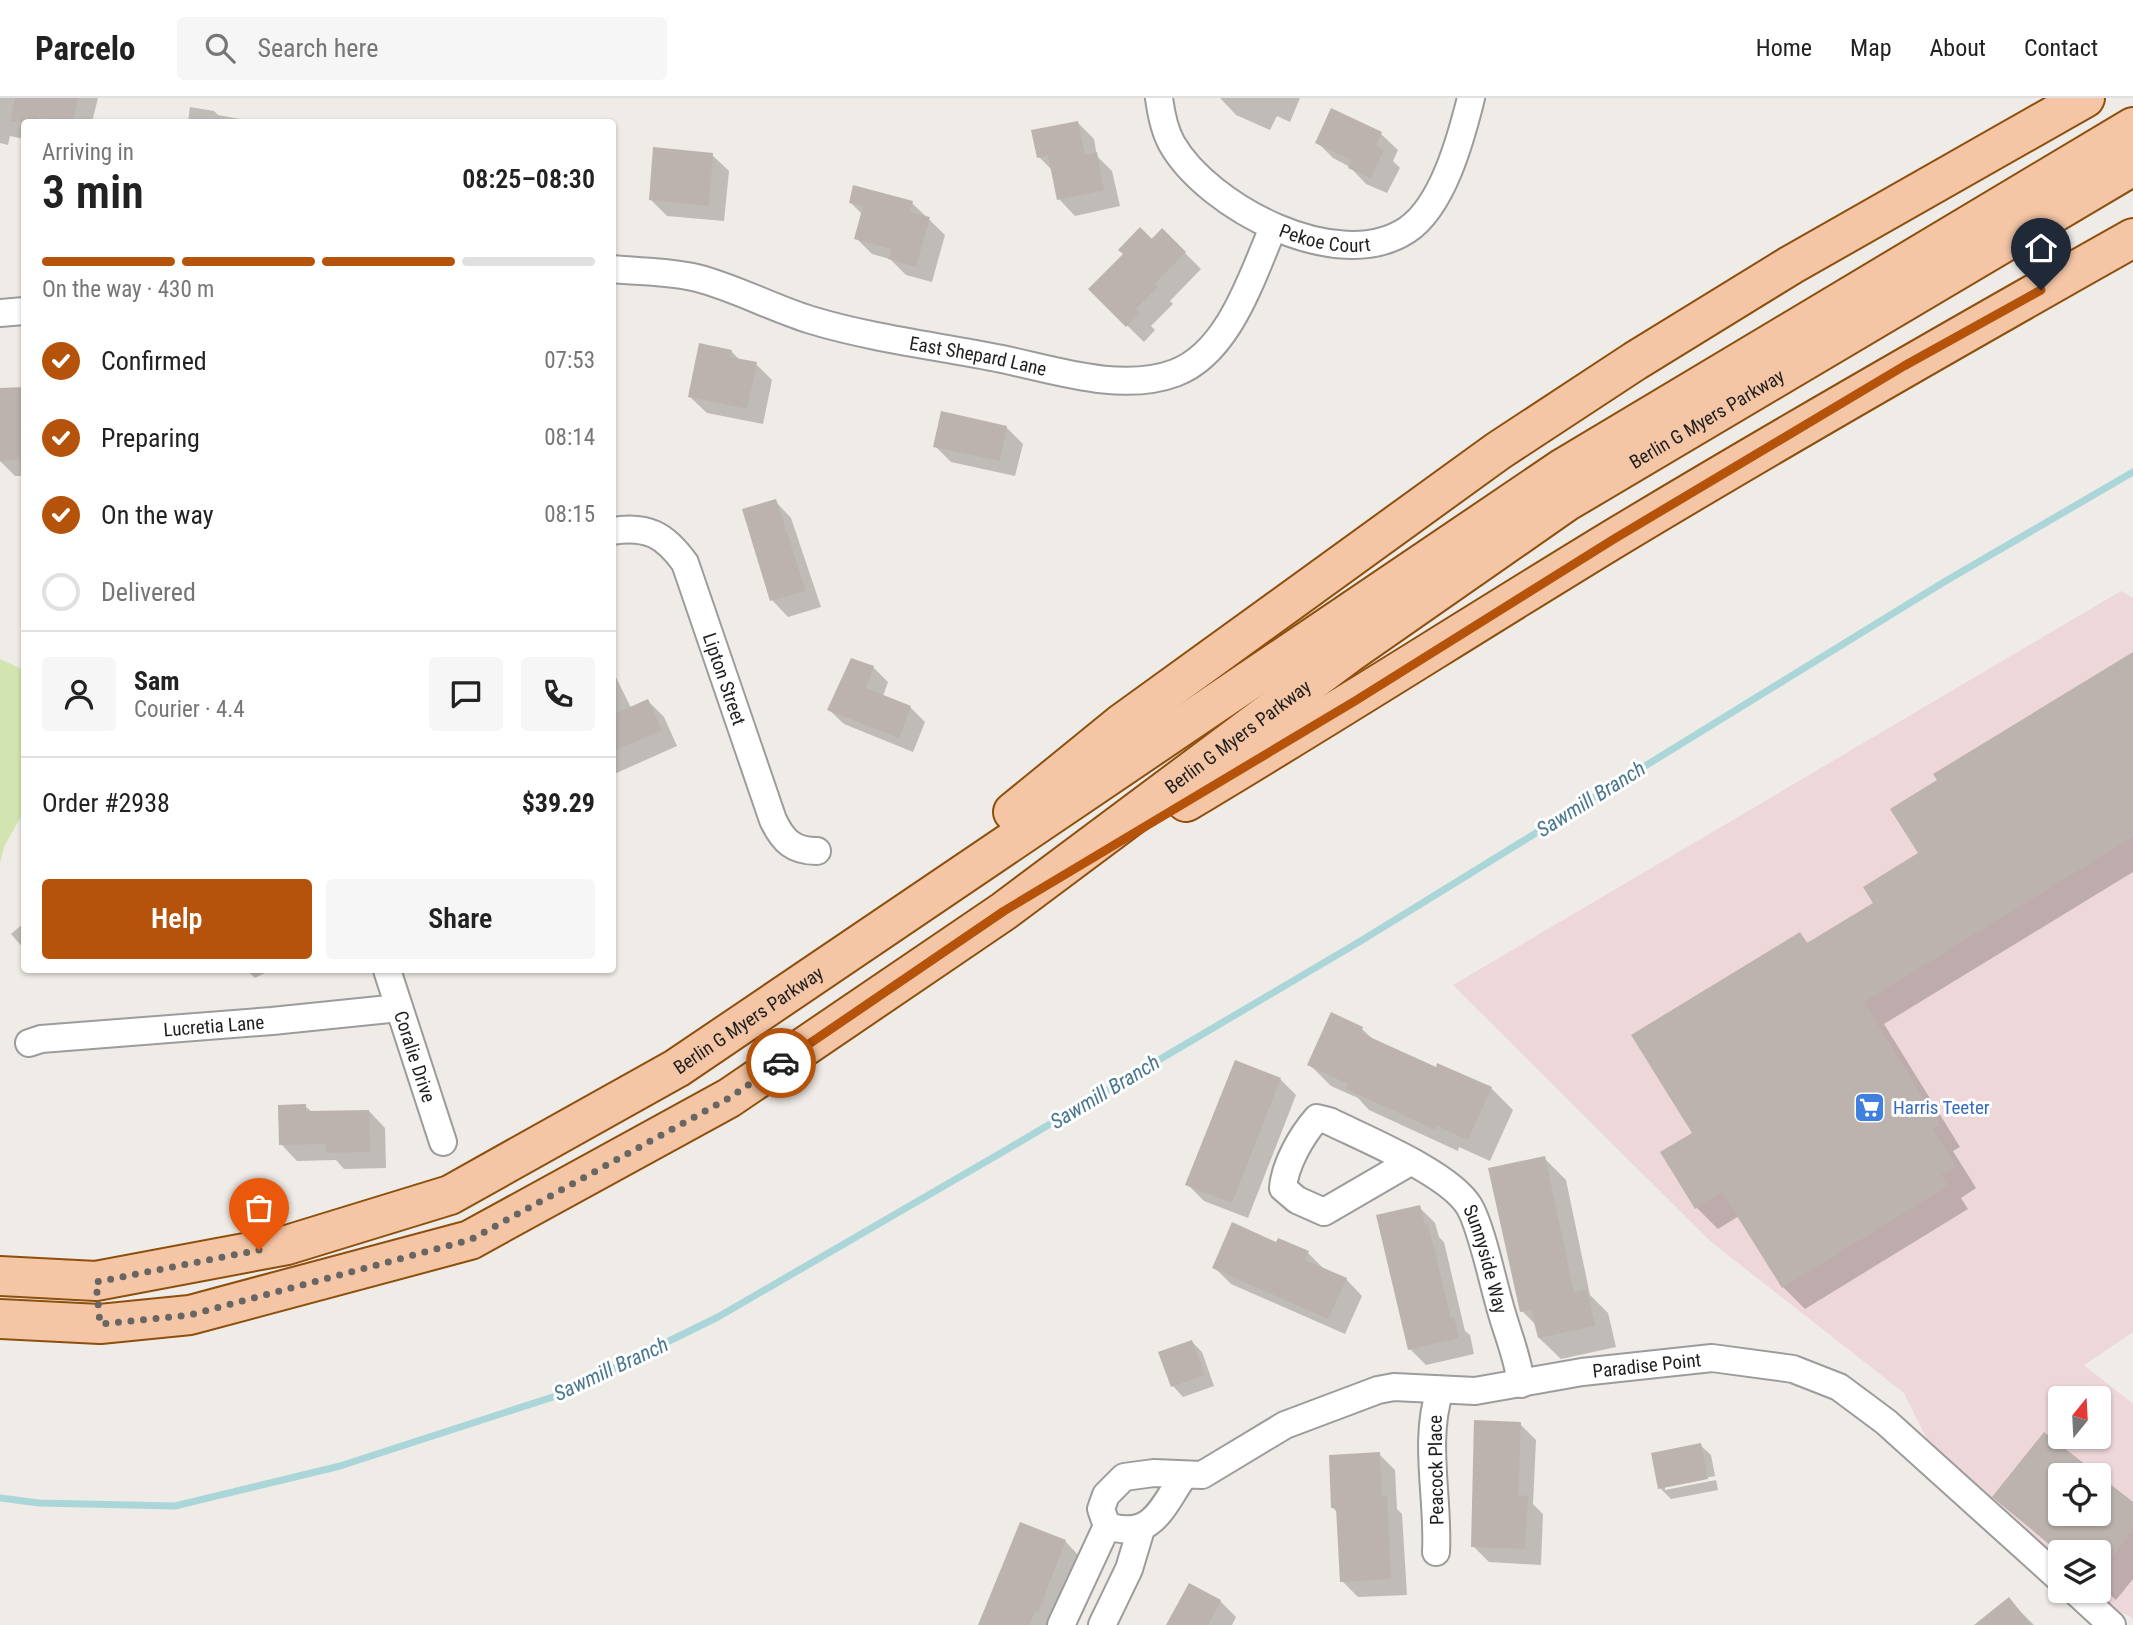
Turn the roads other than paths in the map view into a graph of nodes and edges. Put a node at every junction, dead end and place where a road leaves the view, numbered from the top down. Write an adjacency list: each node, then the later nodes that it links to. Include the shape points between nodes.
1 (1158, 98): 5 (street, Pekoe Court, via 1171,142 1199,179)
2 (1471, 98): 5 (street, Pekoe Court, via 1434,199 1406,230 1372,244 1353,246)
3 (2085, 98): 14 (main road, via 1791,265 1498,450 1121,724)
4 (2131, 141): 12 (main road, Berlin G Myers Parkway, via 1566,502 1348,654); 14 (main road, Berlin G Myers Parkway, via 1563,468)
5 (1273, 228): 7 (street, East Shepard Lane, via 1219,337 1199,358 1175,373 1145,379 1108,379 920,346 808,319 697,278)
6 (2133, 238): 12 (main road, via 1904,366)
7 (616, 268)
8 (21, 311): 9 (street)
9 (0, 313)
10 (616, 531): 11 (street, Lipton Street, via 637,528 658,536 671,543 685,563 782,840 802,851)
11 (817, 851)
12 (1004, 911): 22 (main road, Berlin G Myers Parkway, via 729,1098 470,1240 190,1315)
13 (388, 973): 15 (street, Coralie Drive)
14 (814, 973): 20 (main road, Berlin G Myers Parkway, via 677,1068 450,1195 286,1245)
15 (399, 1008): 16 (street, Lucretia Lane); 17 (street, Coralie Drive)
16 (29, 1042)
17 (443, 1142)
18 (1410, 1162): 18 (street, Sunnyside Way, via 1317,1118 1284,1175 1283,1188 1324,1212); 23 (street, Sunnyside Way, via 1444,1181 1469,1206 1519,1361)
19 (0, 1276): 20 (main road, Berlin G Myers Parkway)
20 (96, 1282): 22 (main road)
21 (0, 1319): 22 (main road, Berlin G Myers Parkway)
22 (100, 1324)
23 (1521, 1384): 24 (street, Paradise Point, via 1475,1391); 29 (street, Paradise Point, via 1582,1372 1712,1358 1793,1369 1816,1377 1839,1387 1886,1422)
24 (1440, 1390): 25 (street, Paradise Point, via 1394,1387 1321,1409 1285,1425 1217,1468); 28 (street, Peacock Place, via 1432,1437)
25 (1183, 1477): 26 (street, Paradise Point, via 1124,1477 1106,1494 1101,1509); 27 (street)
26 (1107, 1526): 27 (street); 31 (street)
27 (1141, 1530): 32 (street, via 1129,1569)
28 (1436, 1552)
29 (2048, 1568)
30 (2088, 1603): 33 (street)
31 (1061, 1625)
32 (1102, 1625)
33 (2112, 1625)

